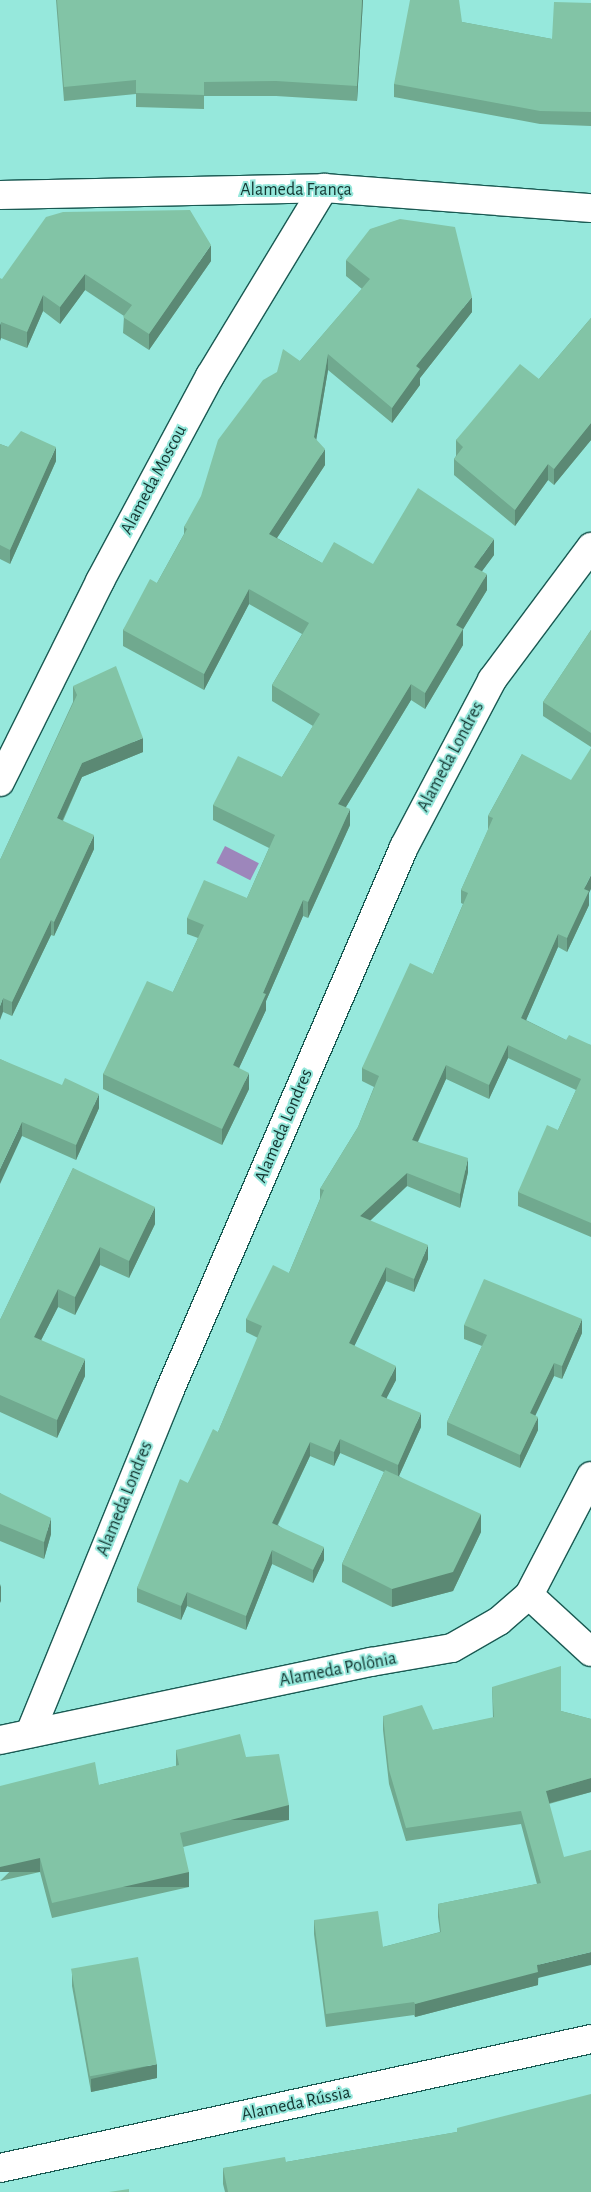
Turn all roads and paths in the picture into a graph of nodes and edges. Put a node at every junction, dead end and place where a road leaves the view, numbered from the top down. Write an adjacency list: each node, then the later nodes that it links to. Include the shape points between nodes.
1 (324, 188): 2 (street, Alameda França); 3 (street, Alameda França); 5 (street, Alameda Moscou, via 210,376 100,581)
2 (0, 195)
3 (591, 208)
4 (591, 547): 9 (street, Alameda Londres, via 492,680 404,847 169,1392)
5 (0, 782)
6 (591, 1476): 7 (street, Alameda Polônia)
7 (528, 1595): 8 (street); 9 (street, Alameda Polônia, via 499,1621 452,1648)
8 (591, 1652)
9 (30, 1733): 10 (street, Alameda Polônia)
10 (0, 1740)
11 (591, 2039): 12 (street, Alameda Rússia)
12 (0, 2168)

